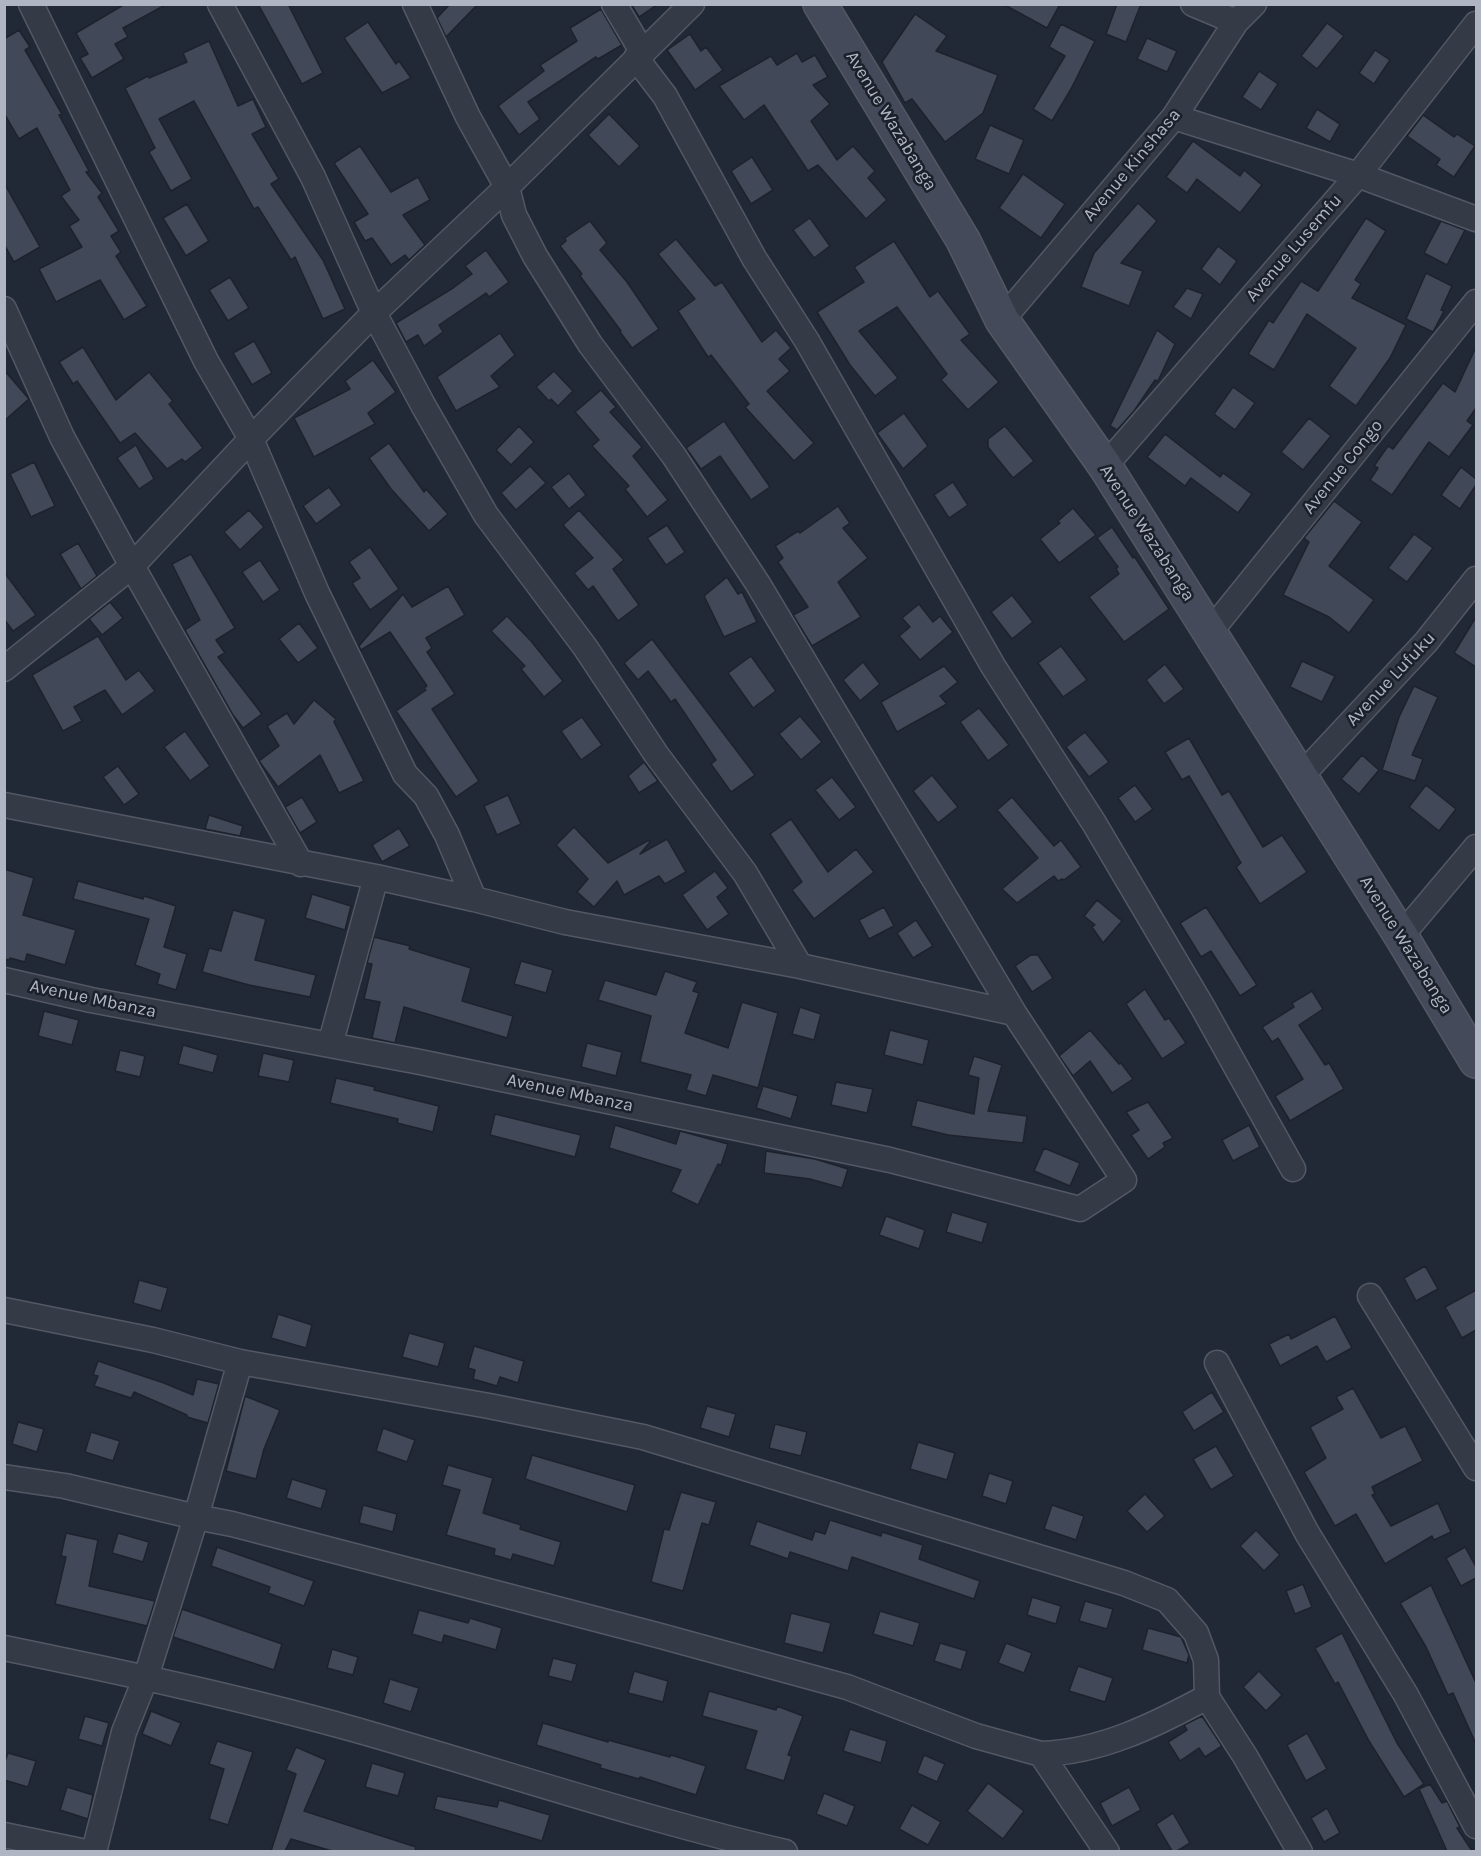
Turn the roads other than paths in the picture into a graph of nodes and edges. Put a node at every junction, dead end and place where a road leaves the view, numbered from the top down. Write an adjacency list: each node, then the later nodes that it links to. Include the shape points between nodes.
1 (31, 4): 20 (street, via 206,361)
2 (220, 4): 18 (street, via 313,177)
3 (415, 4): 14 (street, via 468,117)
4 (614, 4): 11 (street)
5 (692, 4): 11 (street)
6 (820, 4): 19 (main road, Avenue Wazabanga, via 963,240)
7 (1194, 4): 9 (street)
8 (1254, 4): 9 (street, Avenue Kinshasa)
9 (1236, 22): 12 (street, Avenue Kinshasa)
10 (1476, 24): 13 (street, Avenue Lusemfu)
11 (640, 56): 14 (street); 38 (street, via 993,666 1106,843)
12 (1174, 117): 13 (street); 19 (street, Avenue Kinshasa)
13 (1358, 175): 15 (street); 21 (street, Avenue Lusemfu)
14 (507, 187): 18 (street); 35 (street, via 514,215 535,256 590,344 674,456 758,584)
15 (1476, 219)
16 (1476, 302): 24 (street, Avenue Congo)
17 (4, 309): 22 (street, via 62,437)
18 (374, 313): 20 (street); 33 (street, via 486,515 745,873)
19 (1002, 320): 21 (main road, Avenue Wazabanga)
20 (251, 439): 22 (street); 31 (street, via 317,592 384,731 405,774 426,796 447,835)
21 (1105, 466): 24 (main road, Avenue Wazabanga)
22 (132, 567): 25 (street); 29 (street)
23 (1476, 579): 26 (street, Avenue Lufuku, via 1426,642)
24 (1210, 632): 26 (main road, Avenue Wazabanga)
25 (4, 669)
26 (1300, 776): 32 (main road, Avenue Wazabanga)
27 (4, 805): 29 (street)
28 (1476, 847): 32 (street)
29 (301, 864): 30 (street)
30 (376, 878): 31 (street); 36 (street)
31 (474, 899): 33 (street, via 565,922)
32 (1401, 936): 37 (main road, Avenue Wazabanga)
33 (800, 966): 35 (street)
34 (4, 981): 36 (street, Avenue Mbanza)
35 (1014, 1013): 36 (street, Avenue Mbanza, via 1124,1180 1080,1209 890,1160)
36 (330, 1045)
37 (1476, 1061)
38 (1293, 1169)
39 (1370, 1296): 43 (street)
40 (4, 1311): 41 (street, via 153,1340)
41 (240, 1362): 45 (street); 48 (street, via 643,1437 1124,1583 1167,1600 1196,1633 1206,1660)
42 (1217, 1363): 50 (street, via 1307,1533 1406,1695)
43 (1476, 1468)
44 (4, 1477): 45 (street, via 65,1486)
45 (196, 1518): 47 (street); 49 (street, via 232,1524 847,1687 976,1736)
46 (4, 1648): 47 (street)
47 (146, 1677): 53 (street, via 124,1732); 54 (street, via 352,1729)
48 (1207, 1697): 49 (street, via 1150,1727 1081,1750); 56 (street)
49 (1041, 1754): 55 (street)
50 (1476, 1826)
51 (4, 1835): 52 (street)
52 (86, 1851)
53 (94, 1851)
54 (782, 1851)
55 (1107, 1851)
56 (1300, 1851)

